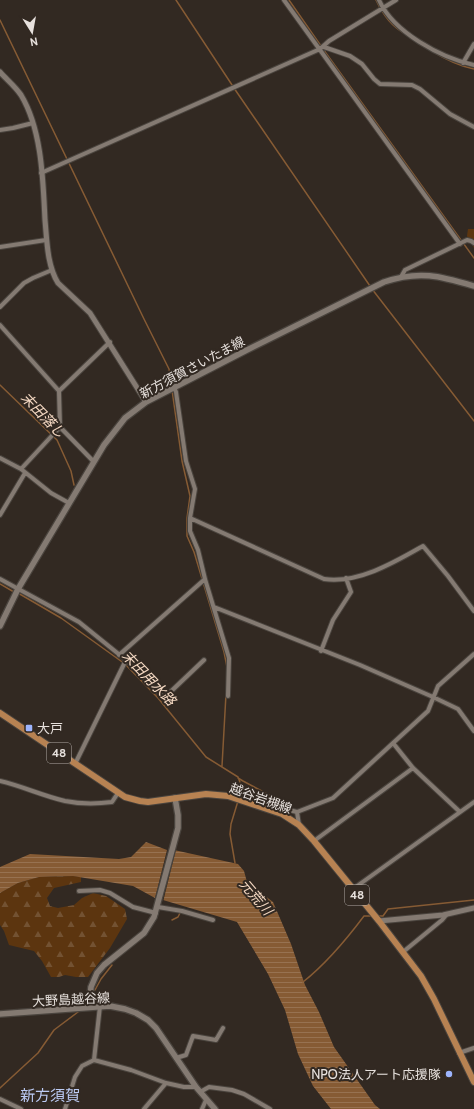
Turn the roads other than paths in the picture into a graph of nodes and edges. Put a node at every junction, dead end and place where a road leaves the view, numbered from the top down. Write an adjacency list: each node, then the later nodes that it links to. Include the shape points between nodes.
1 (284, 0): 6 (street)
2 (379, 0): 4 (street)
3 (396, 0): 4 (street)
4 (383, 9): 6 (street, via 329,41); 7 (street, via 422,44)
5 (474, 44): 7 (street)
6 (322, 48): 11 (street, via 350,56 362,64 380,84 412,85 420,89 450,114); 13 (street); 16 (street)
7 (463, 63): 8 (street)
8 (474, 66)
9 (0, 72): 10 (street, via 20,93)
10 (33, 123): 12 (street); 13 (street)
11 (474, 127)
12 (0, 130)
13 (41, 173): 14 (street)
14 (46, 240): 17 (street); 18 (street)
15 (474, 243): 16 (street, via 467,240)
16 (460, 244): 19 (street, via 404,270)
17 (0, 247)
18 (52, 270): 21 (street, via 24,284); 23 (street, via 58,283 90,313)
19 (401, 277): 20 (main road, 新方須賀さいたま線, via 428,275); 24 (main road, 新方須賀さいたま線, via 368,289)
20 (474, 286)
21 (0, 307)
22 (0, 325): 25 (street)
23 (110, 342): 25 (street); 26 (street)
24 (174, 387): 26 (main road, 新方須賀さいたま線); 34 (street, via 186,461 195,489)
25 (59, 391): 27 (street)
26 (146, 402): 29 (main road, 新方須賀さいたま線, via 118,426)
27 (60, 427): 29 (street); 30 (street)
28 (0, 458): 30 (street)
29 (94, 462): 32 (main road, 新方須賀さいたま線)
30 (21, 469): 31 (street)
31 (25, 473): 32 (street); 33 (street)
32 (69, 503): 38 (main road, 新方須賀さいたま線)
33 (0, 515)
34 (190, 518): 35 (street, via 324,579); 37 (street, via 190,531)
35 (346, 578): 40 (street, via 371,573 423,546); 42 (street, via 351,592 333,620)
36 (0, 579): 38 (street)
37 (205, 579): 39 (street); 44 (street)
38 (18, 589): 41 (main road, 新方須賀さいたま線); 44 (street, via 79,622)
39 (214, 607): 42 (street); 47 (street, via 229,658)
40 (474, 611)
41 (0, 626)
42 (321, 651): 48 (street)
43 (474, 654): 48 (street, via 438,686)
44 (119, 655): 45 (street)
45 (126, 660): 46 (street, via 164,698); 52 (street)
46 (204, 660)
47 (228, 696)
48 (434, 697): 50 (street, via 458,709); 51 (street, via 428,711)
49 (0, 713): 52 (main road, 越谷岩槻線 / 48)
50 (474, 731)
51 (393, 743): 53 (street); 59 (street, via 333,798)
52 (76, 764): 55 (main road, 越谷岩槻線 / 48)
53 (413, 768): 60 (street); 62 (street)
54 (0, 781): 55 (street, via 80,803 112,802)
55 (118, 793): 56 (main road, 越谷岩槻線 / 48, via 144,802)
56 (174, 798): 58 (main road, 越谷岩槻線 / 48, via 217,794); 65 (main road, via 178,822)
57 (474, 802): 60 (street)
58 (273, 810): 59 (street, via 278,807); 61 (main road, 越谷岩槻線 / 48)
59 (297, 812): 61 (street)
60 (460, 812): 63 (street)
61 (299, 825): 62 (main road, 越谷岩槻線 / 48)
62 (314, 841): 63 (main road, 越谷岩槻線 / 48)
63 (353, 889): 69 (main road, 越谷岩槻線 / 48)
64 (79, 891): 65 (street, via 100,890 133,907)
65 (158, 908): 68 (street, via 182,911); 72 (main road, via 144,933 97,973 91,987)
66 (474, 908): 67 (street)
67 (447, 914): 69 (street); 70 (street)
68 (213, 920)
69 (379, 921): 70 (main road, 越谷岩槻線 / 48)
70 (404, 952): 76 (main road, 越谷岩槻線 / 48, via 428,987)
71 (100, 1006): 72 (main road, 大野島越谷線); 77 (main road, 大野島越谷線, via 125,1008 148,1020); 78 (street)
72 (89, 1007): 73 (main road, 大野島越谷線)
73 (0, 1014)
74 (223, 1028): 77 (street, via 216,1040 193,1036 186,1055)
75 (474, 1048): 76 (street)
76 (460, 1053): 79 (main road, 越谷岩槻線 / 48)
77 (176, 1058): 81 (main road, 大野島越谷線)
78 (94, 1060): 80 (street); 86 (street, via 82,1066 75,1077)
79 (474, 1082)
80 (166, 1083): 81 (street); 87 (street)
81 (196, 1087): 82 (main road, 大野島越谷線)
82 (200, 1092): 84 (main road, 大野島越谷線); 90 (street, via 209,1087 232,1090)
83 (0, 1099): 85 (street)
84 (206, 1100): 88 (street); 89 (main road, 大野島越谷線)
85 (21, 1109)
86 (65, 1109)
87 (144, 1109)
88 (202, 1109)
89 (215, 1109)
90 (270, 1109)

